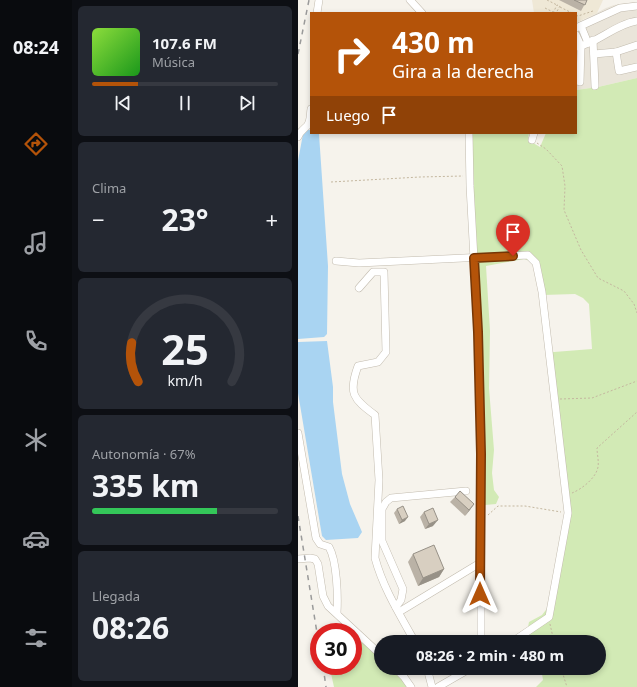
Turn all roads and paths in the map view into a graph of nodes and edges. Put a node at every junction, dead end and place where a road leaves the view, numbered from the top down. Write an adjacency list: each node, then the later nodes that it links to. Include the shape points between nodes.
1 (319, 0): 9 (street)
2 (410, 0): 10 (street)
3 (547, 0): 4 (path)
4 (557, 5): 5 (path); 11 (path)
5 (560, 6): 12 (path); 13 (path)
6 (637, 6): 16 (street, via 620,8)
7 (545, 8): 11 (path)
8 (593, 11): 14 (path)
9 (317, 12)
10 (421, 12)
11 (553, 12)
12 (557, 12)
13 (570, 12)
14 (577, 16)
15 (637, 21): 17 (street, via 628,22)
16 (578, 27): 17 (street)
17 (590, 42): 19 (street); 21 (street)
18 (637, 45): 20 (street)
19 (578, 47): 23 (street)
20 (616, 52): 21 (street); 22 (street, via 619,71)
21 (594, 54): 24 (street)
22 (637, 66)
23 (580, 82)
24 (595, 86)
25 (310, 121): 27 (street)
26 (469, 134): 29 (street)
27 (298, 137)
28 (533, 137): 34 (path, via 562,166 565,186 564,210 580,250 598,278 624,291)
29 (470, 176): 30 (path); 31 (street)
30 (331, 182)
31 (474, 258): 32 (street); 36 (street, via 528,255 536,263 542,292); 42 (street, via 481,454)
32 (336, 262)
33 (359, 288): 45 (street, via 372,272 384,272 386,352 378,362 358,366 353,389 357,400 375,415 379,480 375,558)
34 (637, 313)
35 (637, 381): 36 (path, via 592,398)
36 (554, 399): 40 (street)
37 (637, 412): 40 (path, via 597,448 598,468 583,488)
38 (298, 433): 46 (street, via 316,538 320,544 329,547 333,554)
39 (466, 491): 45 (street, via 391,498 386,502 382,509 382,540 403,588)
40 (566, 495): 41 (street)
41 (568, 513): 42 (path, via 525,506 498,506 488,514); 47 (street)
42 (480, 527): 44 (street)
43 (303, 559): 46 (street, via 315,560 318,564 323,596 328,606)
44 (480, 563): 45 (street); 49 (street)
45 (397, 610): 48 (street)
46 (337, 613): 52 (street)
47 (549, 617): 50 (street); 51 (path)
48 (411, 635)
49 (481, 635)
50 (522, 635)
51 (553, 635)
52 (374, 648)
53 (402, 675): 57 (street)
54 (429, 675): 58 (street)
55 (459, 675): 59 (street)
56 (563, 675): 60 (path)
57 (411, 687)
58 (432, 687)
59 (438, 687)
60 (567, 687)

